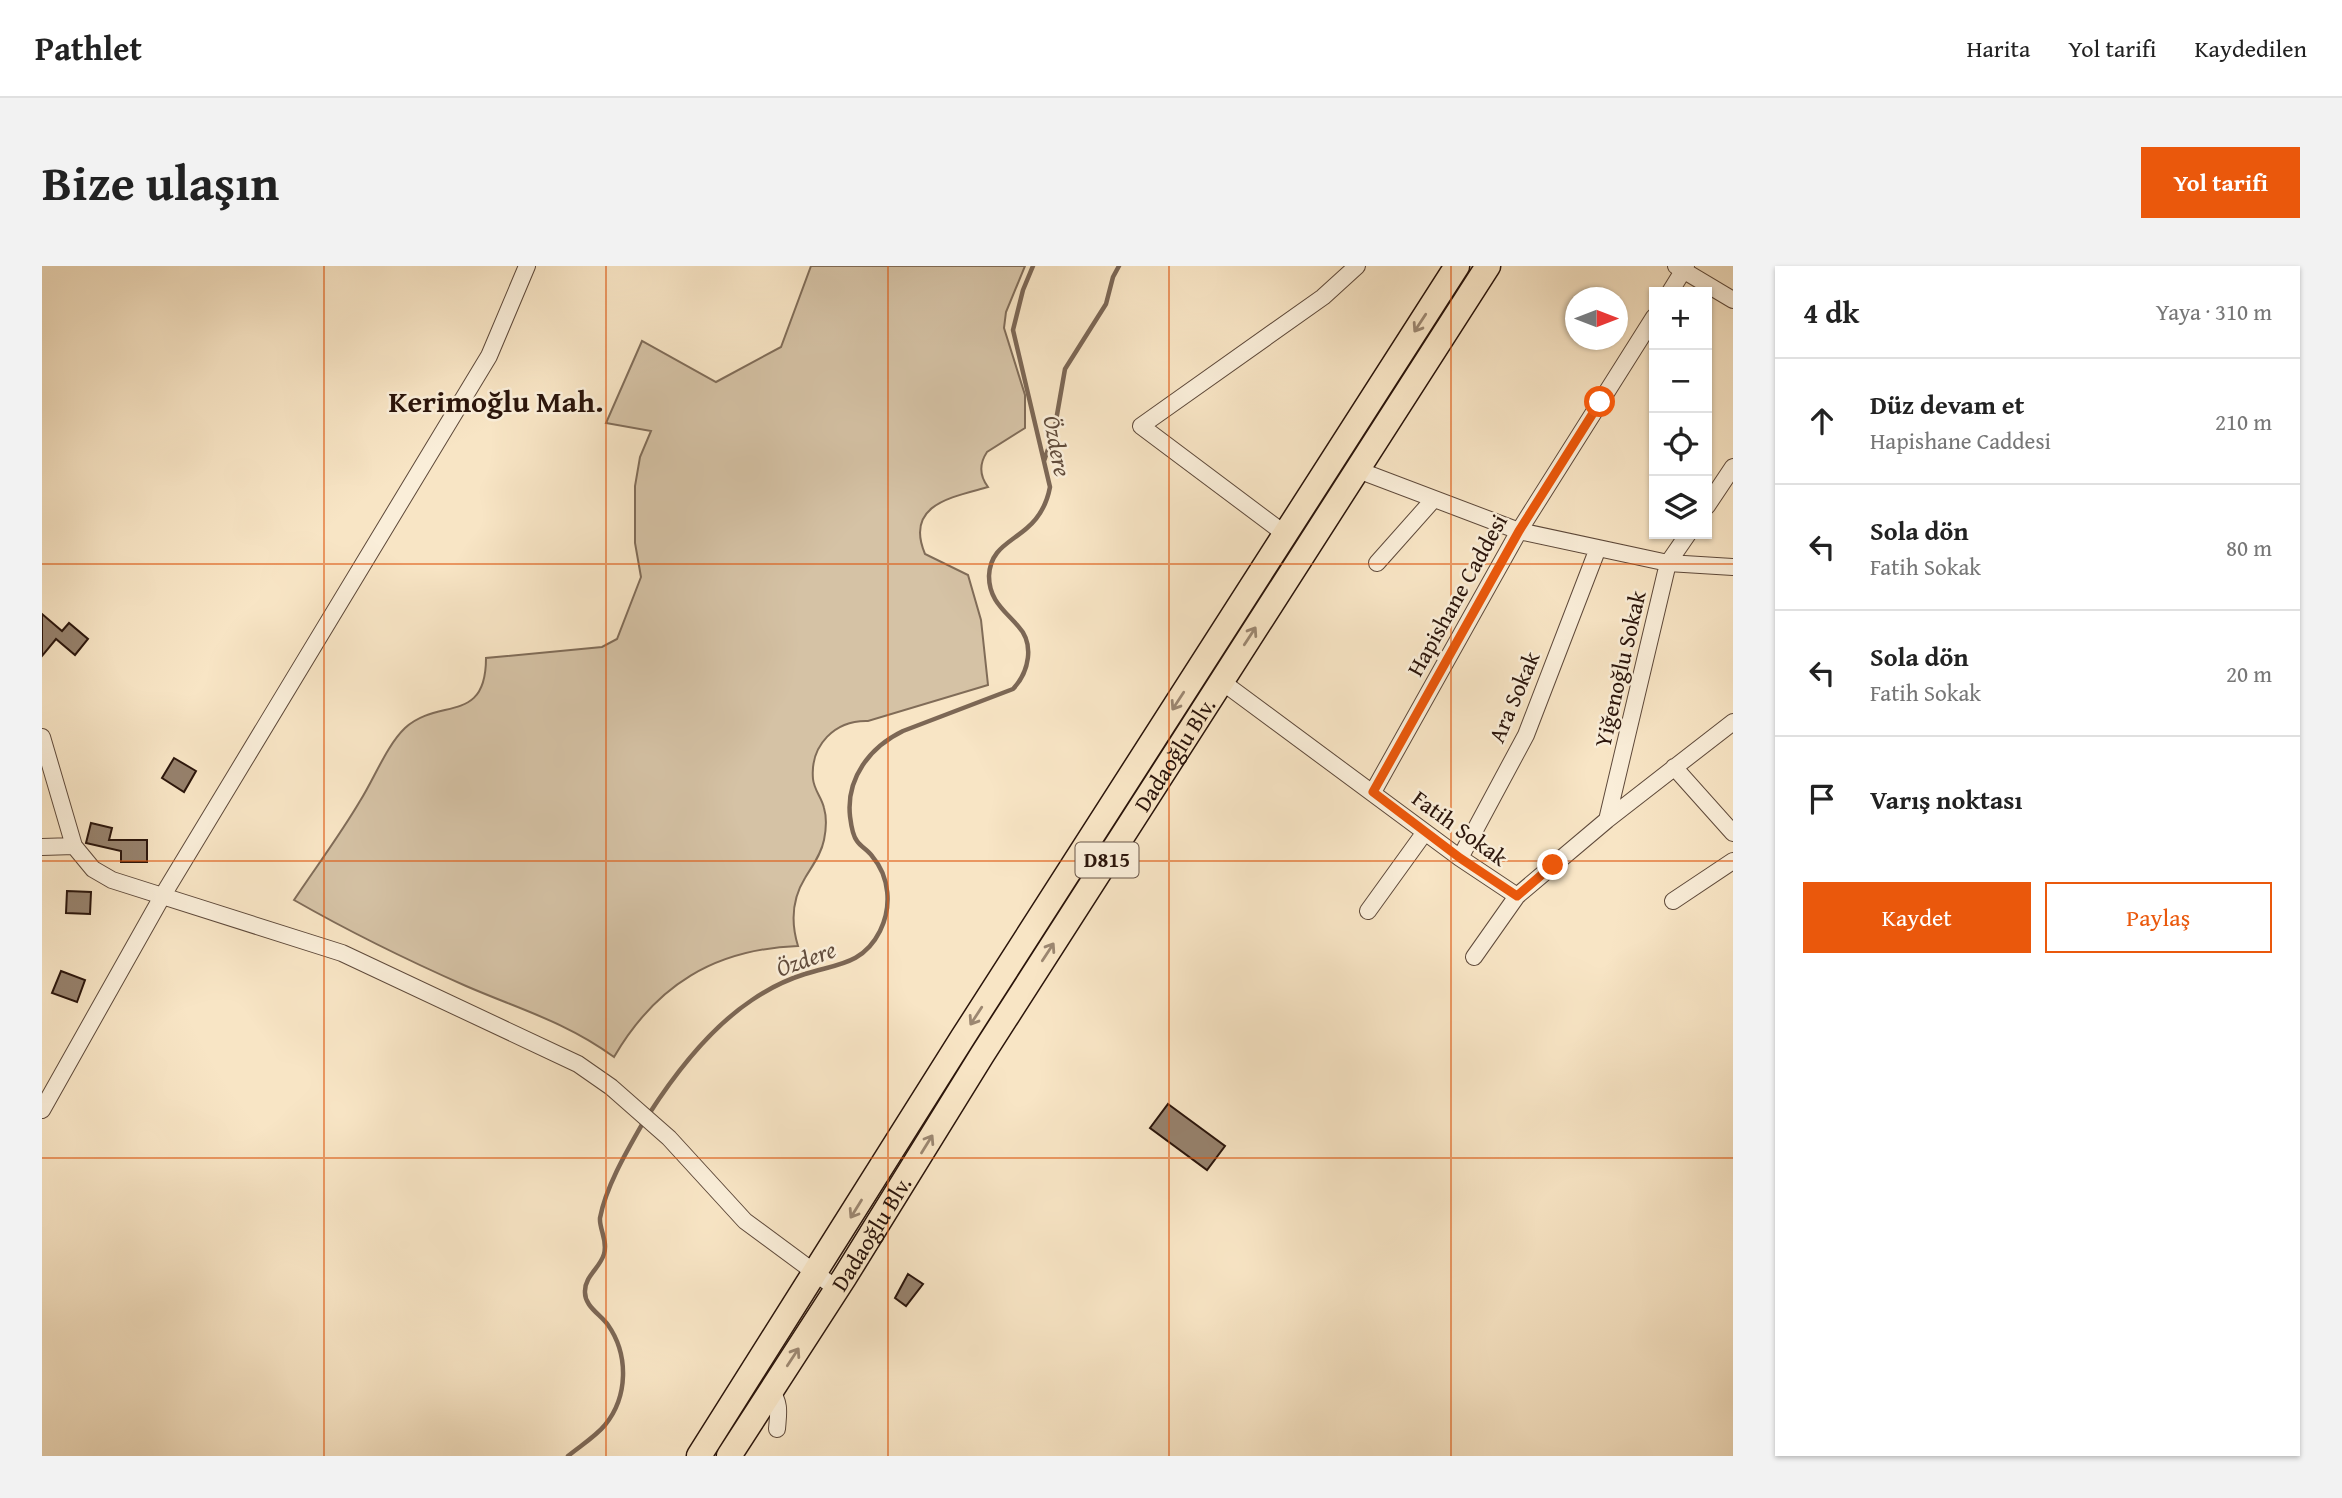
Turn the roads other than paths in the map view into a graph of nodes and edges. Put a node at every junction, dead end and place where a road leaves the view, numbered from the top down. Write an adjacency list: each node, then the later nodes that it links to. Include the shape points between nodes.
1 (527, 266): 32 (street, via 489,356)
2 (1357, 266): 14 (street, via 1323,297 1141,426)
3 (1457, 266): 14 (highway, Dadaoğlu Blv. / D815, one-way to 14)
4 (1488, 266): 10 (highway, Dadaoğlu Blv. / D815)
5 (1682, 268): 6 (street); 7 (street)
6 (1672, 287)
7 (1733, 300)
8 (1649, 325): 13 (street, Hapishane Caddesi)
9 (1733, 467): 11 (street)
10 (1357, 470): 12 (street); 20 (highway, Dadaoğlu Blv. / D815, one-way to 10)
11 (1712, 498)
12 (1433, 500): 13 (street); 17 (street)
13 (1519, 531): 16 (street); 24 (street, Hapishane Caddesi)
14 (1285, 534): 38 (highway, Dadaoğlu Blv. / D815, one-way to 38)
15 (1685, 539): 18 (street, Yiğenoğlu Sokak)
16 (1598, 548): 18 (street); 30 (street, Ara Sokak, via 1526,735)
17 (1377, 563)
18 (1668, 563): 19 (street); 25 (street, Yiğenoğlu Sokak)
19 (1733, 566)
20 (1222, 681): 24 (street, Fatih Sokak); 39 (highway, Dadaoğlu Blv. / D815, one-way to 20)
21 (1733, 722): 23 (street, Fatih Sokak)
22 (42, 737): 28 (street)
23 (1674, 766): 25 (street, Fatih Sokak); 27 (street)
24 (1373, 792): 26 (street, Fatih Sokak)
25 (1607, 820): 33 (street, Fatih Sokak)
26 (1426, 832): 30 (street, Fatih Sokak); 35 (street)
27 (1733, 833)
28 (74, 846): 29 (street); 32 (street, via 93,869 112,880)
29 (42, 847)
30 (1460, 858): 33 (street, Fatih Sokak)
31 (1733, 861): 34 (street)
32 (163, 895): 37 (street); 38 (street, via 342,953 578,1064 669,1138 745,1221)
33 (1517, 896): 36 (street)
34 (1673, 901)
35 (1368, 911)
36 (1474, 957)
37 (42, 1110)
38 (815, 1275): 39 (street); 42 (highway, Dadaoğlu Blv. / D815)
39 (837, 1289): 40 (highway, Dadaoğlu Blv. / D815, one-way to 39)
40 (771, 1391): 41 (street, via 779,1405); 43 (highway, Dadaoğlu Blv. / D815)
41 (777, 1429)
42 (699, 1456)
43 (729, 1456)

